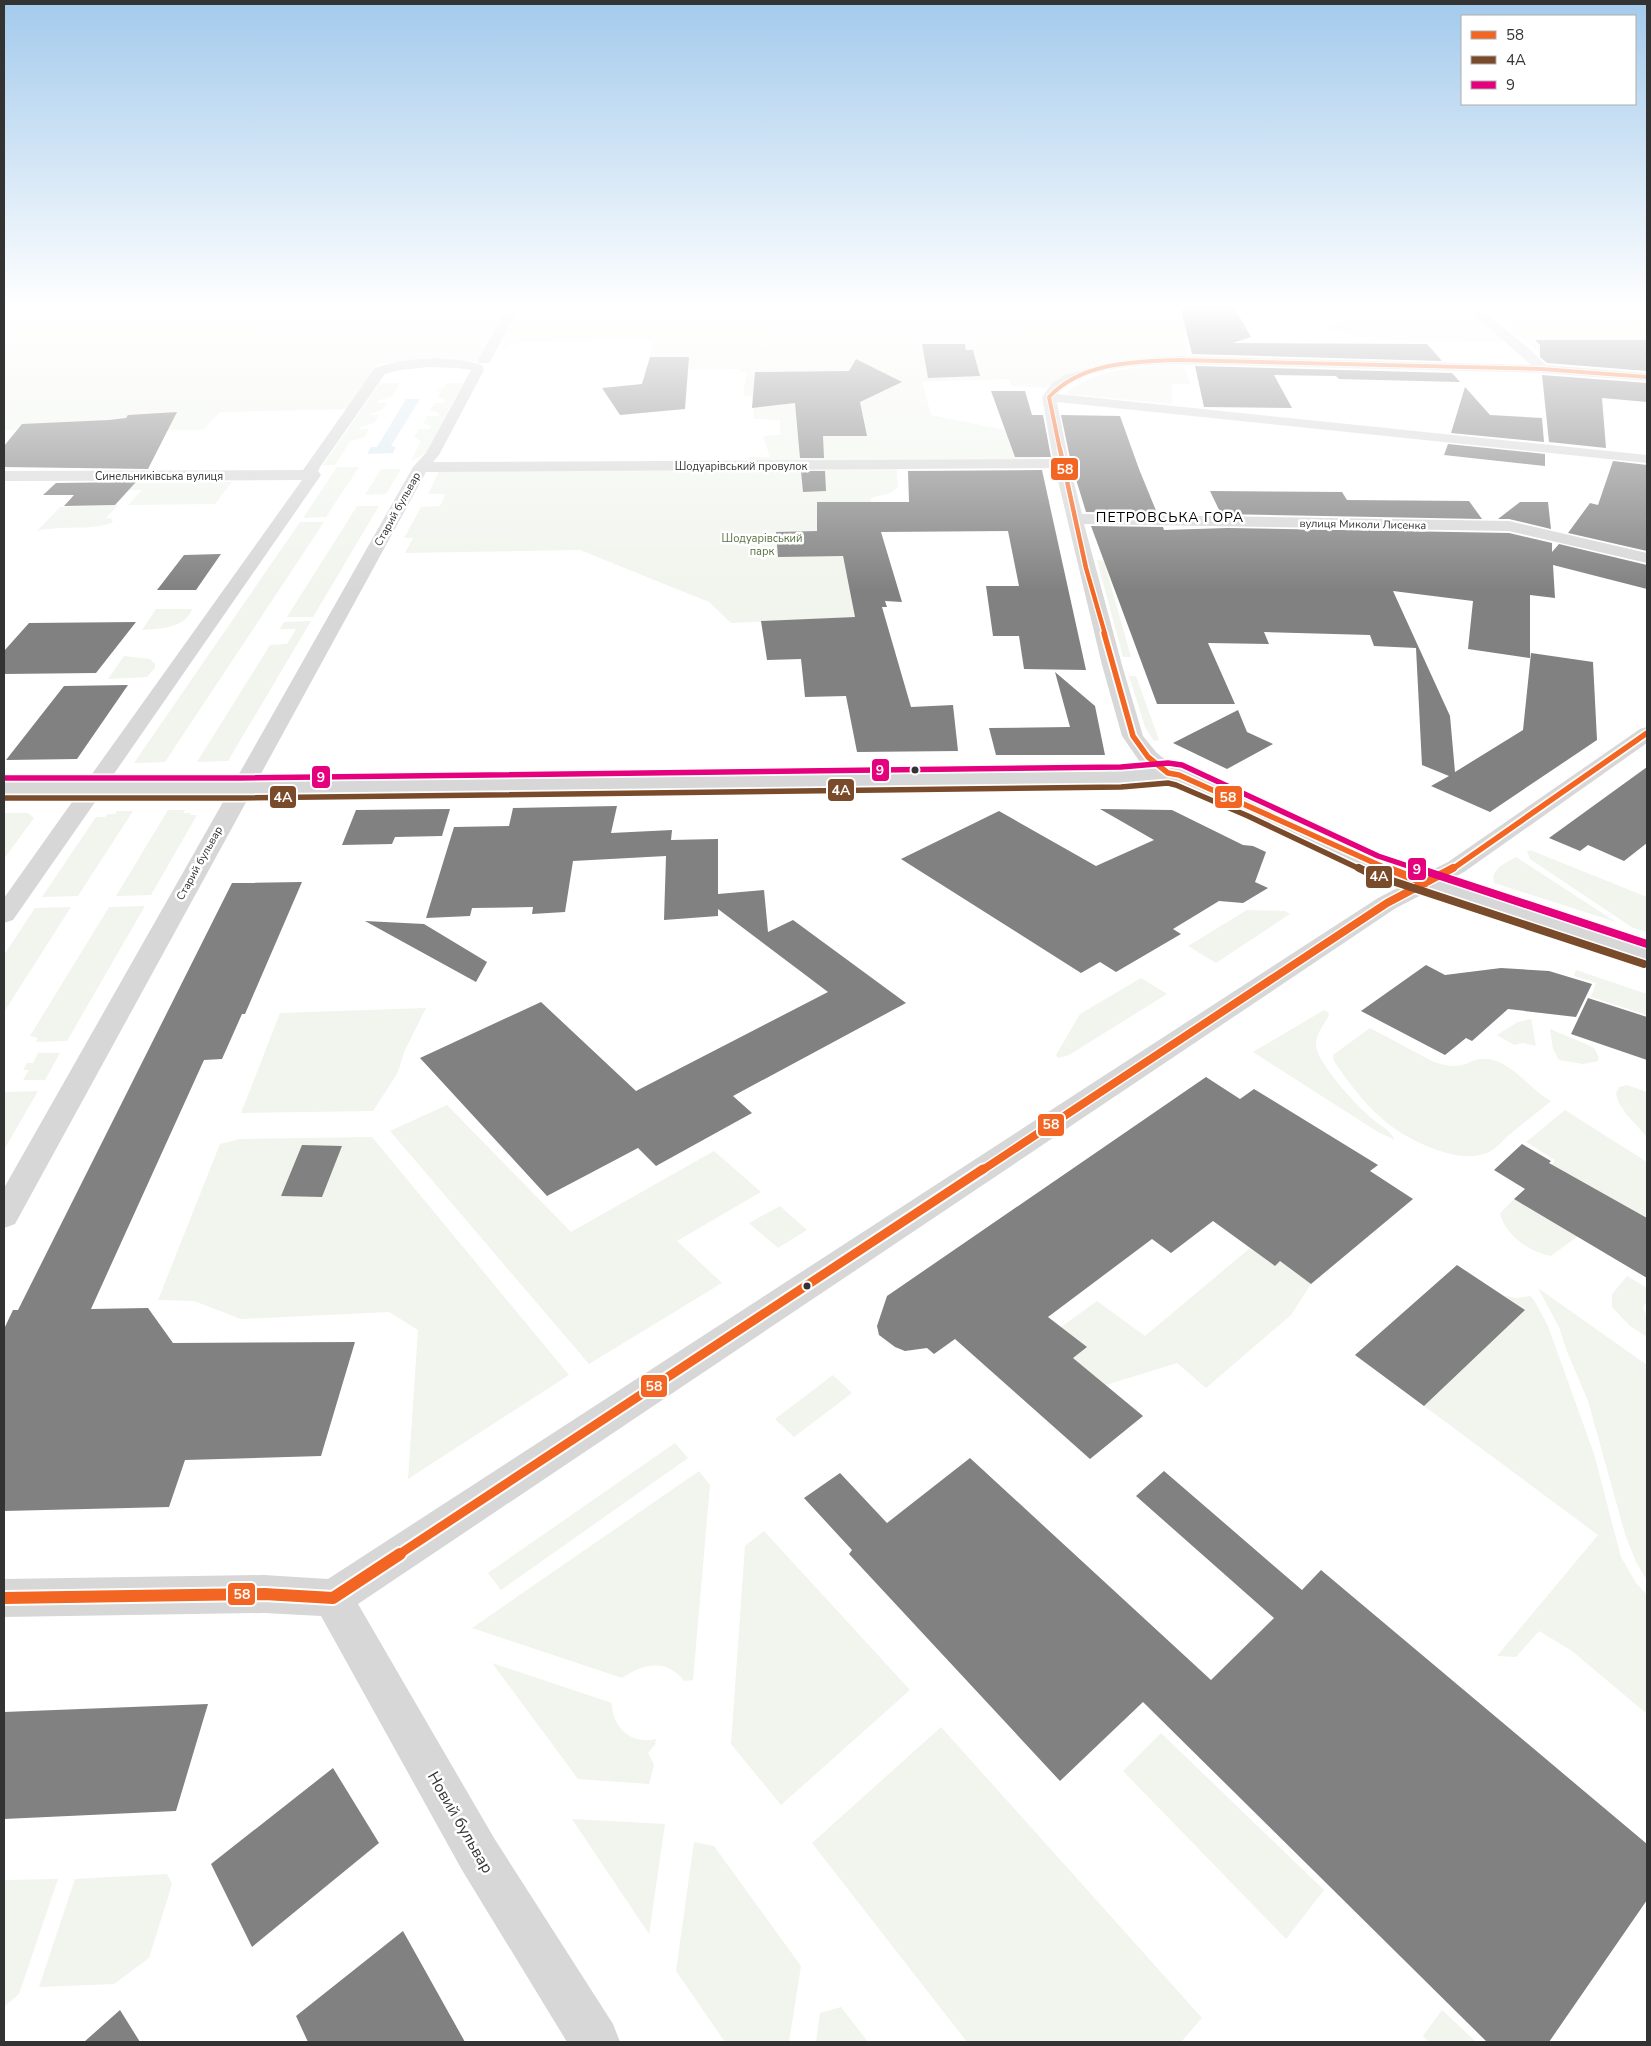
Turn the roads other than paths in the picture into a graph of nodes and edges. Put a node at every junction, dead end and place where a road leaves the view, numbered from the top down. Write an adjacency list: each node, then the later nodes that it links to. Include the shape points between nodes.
1 (359, 400): 8 (street, Старий бульвар, via 312,467 310,471)
2 (462, 400): 7 (street, Старий бульвар, via 432,455)
3 (1050, 400): 6 (street)
4 (1082, 400): 5 (street)
5 (1647, 460)
6 (1062, 463): 7 (street, Шодуарівський провулок); 10 (street)
7 (420, 467): 16 (street, Старий бульвар)
8 (314, 475): 9 (street, Синельниківська вулиця); 15 (street, Старий бульвар)
9 (4, 476)
10 (1075, 519): 11 (street, вулиця Миколи Лисенка, via 1509,526); 13 (street, via 1133,736 1148,757)
11 (1647, 558)
12 (1647, 733): 17 (street, via 1456,867)
13 (1168, 773): 16 (street, via 1121,777); 17 (street, via 1252,806 1374,865)
14 (4, 788): 15 (street)
15 (95, 788): 16 (street); 18 (street, Старий бульвар)
16 (240, 788): 20 (street, Старий бульвар)
17 (1425, 883): 19 (street); 22 (street, via 1379,908)
18 (4, 915)
19 (1647, 954)
20 (4, 1216)
21 (4, 1598): 22 (street, via 264,1594)
22 (333, 1598): 23 (street, Новий бульвар, via 478,1854)
23 (595, 2042)

